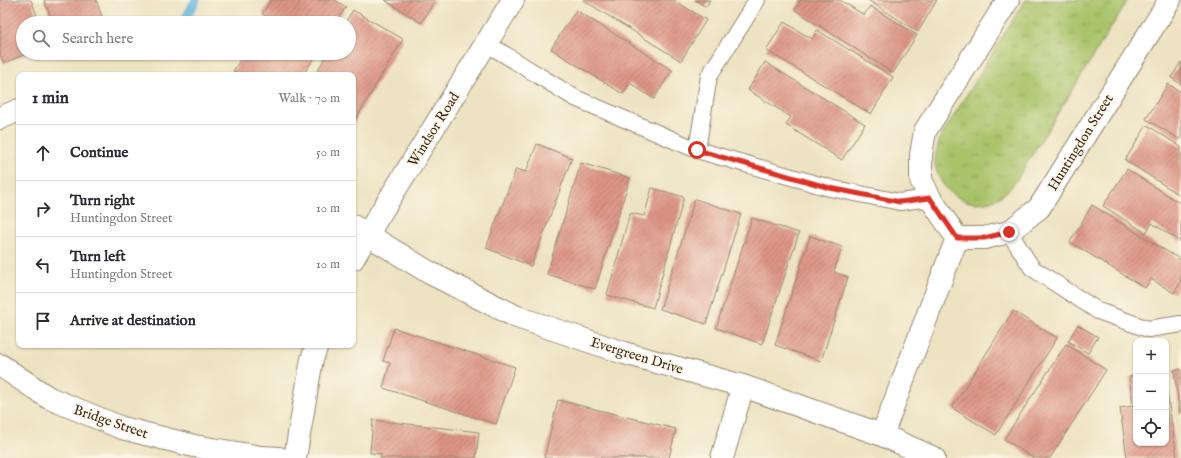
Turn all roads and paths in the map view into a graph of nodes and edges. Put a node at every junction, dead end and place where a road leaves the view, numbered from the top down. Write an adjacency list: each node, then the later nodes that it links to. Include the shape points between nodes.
1 (513, 0): 5 (street, Windsor Road)
2 (757, 0): 8 (lane, via 709,76)
3 (1008, 0): 9 (street, via 925,131 921,180)
4 (1170, 0): 11 (street, Huntingdon Street, via 1039,208)
5 (486, 43): 8 (lane, via 575,98); 10 (street, Windsor Road)
6 (16, 111): 7 (street)
7 (0, 118)
8 (697, 150): 9 (lane, via 830,188 900,202)
9 (930, 198): 12 (street)
10 (360, 230): 13 (street, Windsor Road); 17 (street, Evergreen Drive, via 430,273 517,317 624,352)
11 (1009, 232): 12 (street, Huntingdon Street, via 984,238); 14 (lane, via 1032,268 1098,311 1148,329)
12 (957, 238): 18 (street)
13 (356, 247)
14 (1181, 324)
15 (316, 348): 20 (street)
16 (0, 365): 19 (street, Bridge Street, via 49,398 122,428 194,446)
17 (743, 386): 18 (street, Evergreen Drive); 21 (street)
18 (882, 436): 22 (street, Evergreen Drive)
19 (279, 458)
20 (295, 458)
21 (722, 458)
22 (934, 458)

